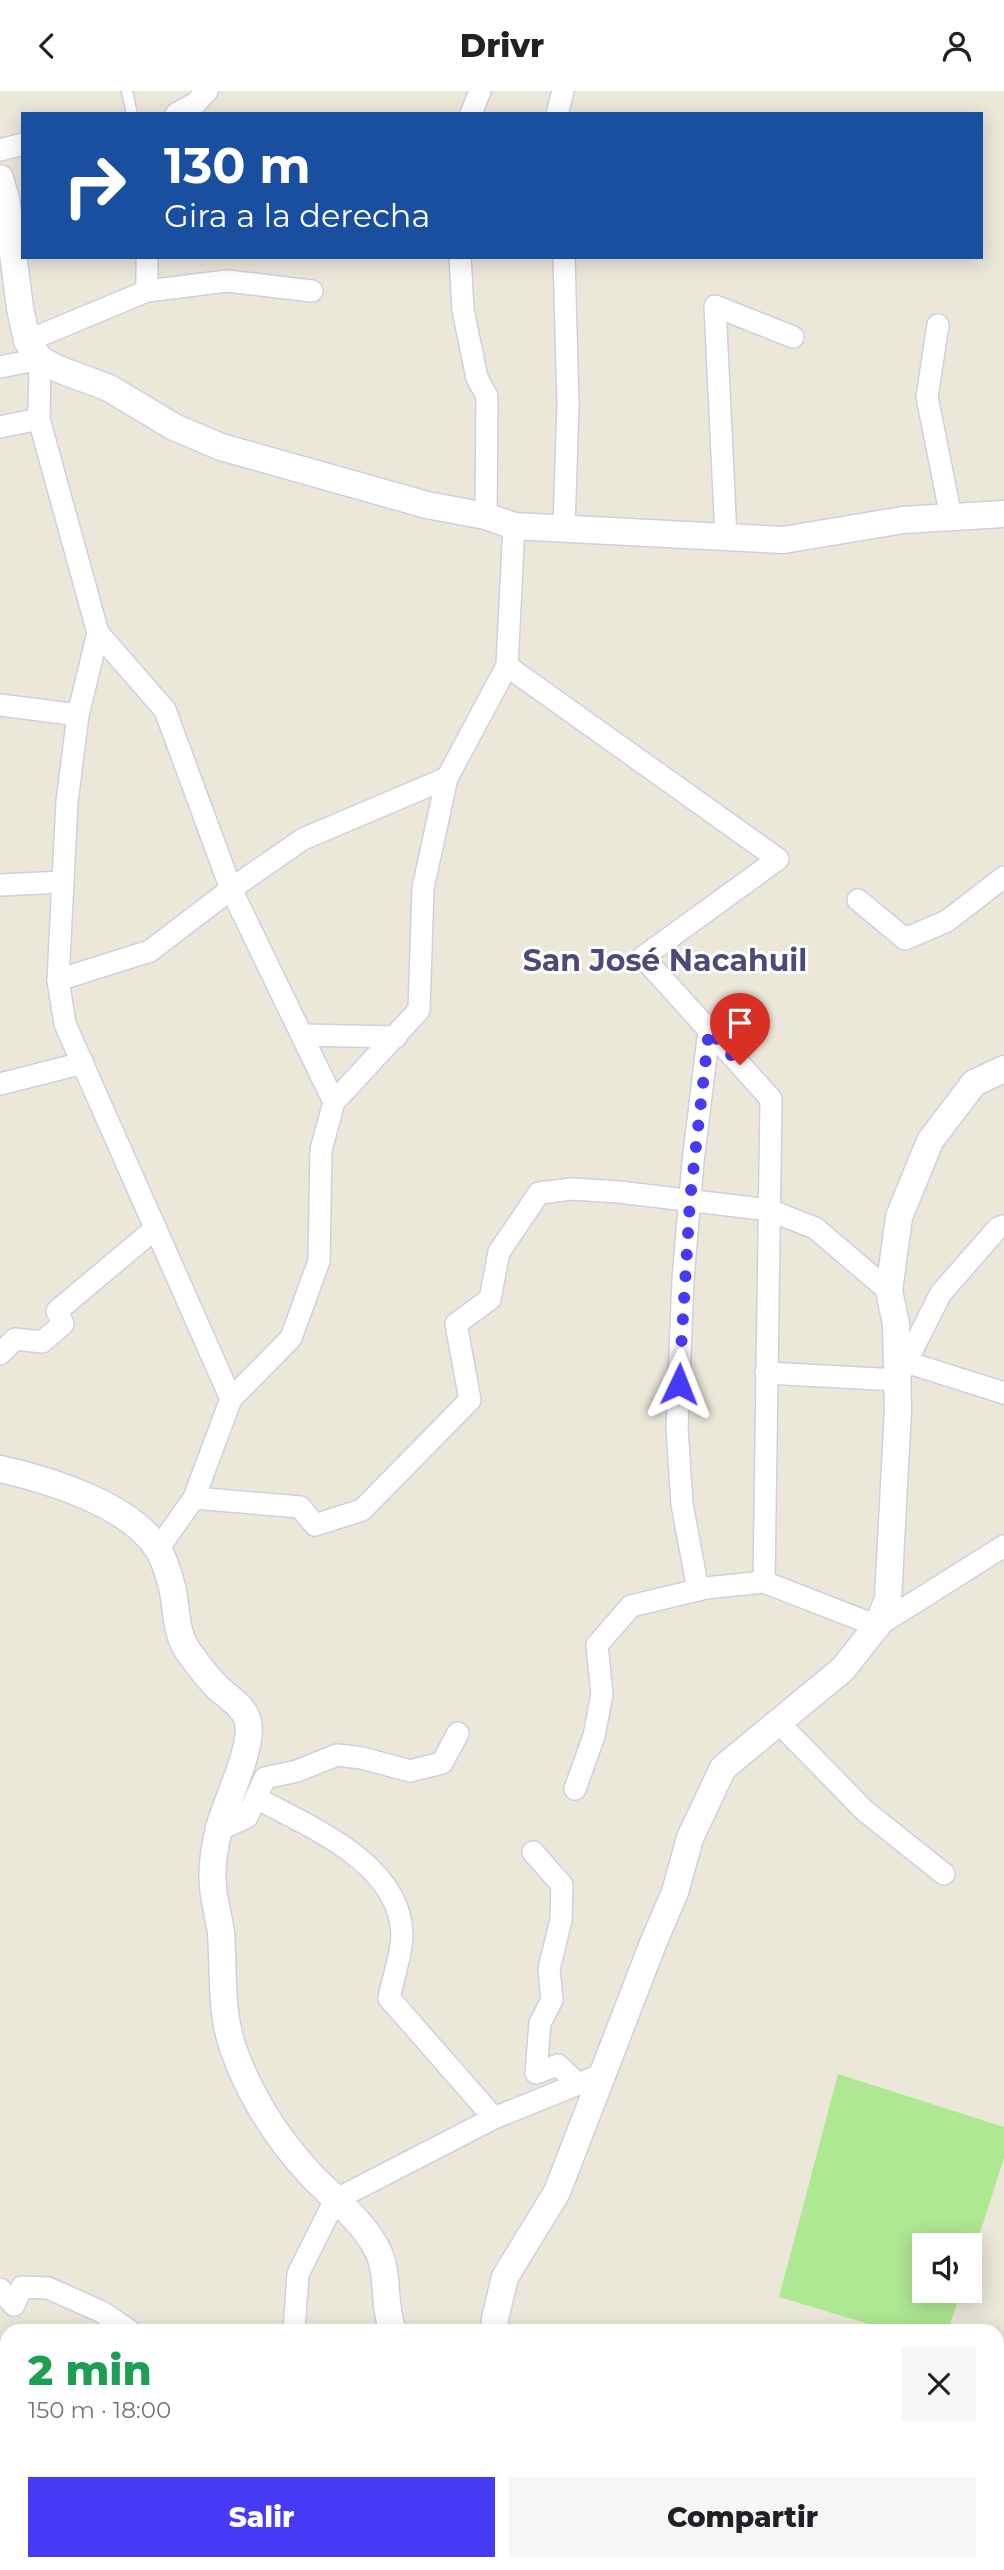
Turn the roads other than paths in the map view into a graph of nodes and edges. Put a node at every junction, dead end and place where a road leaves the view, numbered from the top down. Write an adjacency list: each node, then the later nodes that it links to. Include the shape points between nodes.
1 (127, 91): 5 (lane)
2 (207, 91): 6 (street)
3 (480, 91): 7 (street)
4 (563, 91): 8 (street)
5 (132, 112)
6 (180, 112)
7 (472, 112)
8 (558, 112)
9 (21, 145): 10 (street)
10 (0, 150)
11 (0, 178): 19 (street, via 20,308)
12 (147, 259): 15 (street)
13 (460, 259): 24 (street, via 463,310 477,378 487,396)
14 (564, 259): 27 (street)
15 (147, 291): 16 (street, via 227,281); 19 (street)
16 (312, 292)
17 (938, 325): 25 (street, via 927,397)
18 (793, 337): 28 (street, via 715,306)
19 (34, 350): 20 (street); 21 (street); 24 (street, via 58,369 109,388 174,427 221,447 427,505)
20 (0, 367)
21 (39, 419): 22 (street); 29 (street)
22 (0, 427)
23 (1004, 514): 25 (street)
24 (486, 516): 26 (street)
25 (951, 517): 28 (street, via 903,520 783,540)
26 (514, 526): 27 (street); 30 (street)
27 (565, 528): 28 (street)
28 (726, 537)
29 (98, 633): 32 (street); 37 (street, via 165,710)
30 (507, 666): 33 (street); 40 (street, via 778,859 643,957)
31 (0, 705): 32 (street)
32 (79, 715): 35 (street, via 67,801)
33 (447, 778): 37 (street, via 303,839); 42 (street, via 423,888 419,1010)
34 (1004, 877): 38 (street, via 947,921 905,939)
35 (64, 882): 36 (street); 39 (street)
36 (0, 885)
37 (231, 889): 39 (street, via 150,951); 41 (street)
38 (858, 900)
39 (58, 979): 43 (street, via 65,1024)
40 (709, 1030): 47 (street); 48 (street, via 771,1099)
41 (303, 1035): 42 (street); 46 (street)
42 (396, 1037): 46 (street)
43 (83, 1063): 45 (street); 50 (street)
44 (1004, 1069): 51 (street, via 974,1083 930,1141 899,1217)
45 (0, 1084)
46 (334, 1102): 56 (street, via 321,1150 319,1261 291,1338)
47 (690, 1200): 48 (street); 58 (street, via 572,1189 539,1193 499,1252 490,1299 456,1324 470,1400 362,1510 315,1525 300,1507); 62 (street, via 677,1428 682,1504)
48 (769, 1210): 51 (street, via 815,1229); 54 (street)
49 (1004, 1226): 53 (street, via 941,1293)
50 (156, 1228): 52 (street, via 57,1311 63,1324 43,1342 15,1339); 56 (street)
51 (889, 1291): 53 (street)
52 (0, 1355)
53 (902, 1371): 54 (street); 55 (street); 63 (street, via 888,1599)
54 (766, 1373): 61 (street)
55 (1004, 1393)
56 (231, 1399): 58 (street)
57 (0, 1469): 60 (street, via 114,1510)
58 (194, 1498): 60 (street)
59 (1004, 1546): 63 (street)
60 (158, 1549): 68 (street, via 188,1652 241,1707 248,1721 247,1743)
61 (764, 1582): 62 (street); 63 (street)
62 (698, 1590): 66 (street, via 631,1606 597,1645 602,1694 594,1736)
63 (877, 1626): 64 (street, via 843,1669)
64 (778, 1722): 70 (street, via 865,1811); 71 (street, via 723,1767 690,1838 675,1892)
65 (458, 1733): 67 (street, via 442,1763 410,1771 337,1755 297,1771 265,1777)
66 (575, 1789)
67 (256, 1798): 68 (street, via 247,1817); 73 (street, via 334,1840 381,1879 398,1907 402,1936 388,1998)
68 (219, 1830): 74 (street, via 212,1883 221,1931 224,2016 233,2049 258,2105)
69 (533, 1852): 72 (street, via 562,1885 561,1920 548,1969 552,2000 540,2024 536,2073 558,2065)
70 (944, 1874)
71 (603, 2074): 72 (street); 79 (street, via 557,2192 505,2277)
72 (578, 2084): 73 (street)
73 (494, 2118): 74 (street)
74 (335, 2200): 77 (street, via 298,2274); 78 (street, via 377,2248)
75 (0, 2289): 76 (street, via 14,2305 22,2287 48,2288)
76 (120, 2324)
77 (294, 2324)
78 (390, 2324)
79 (495, 2324)

